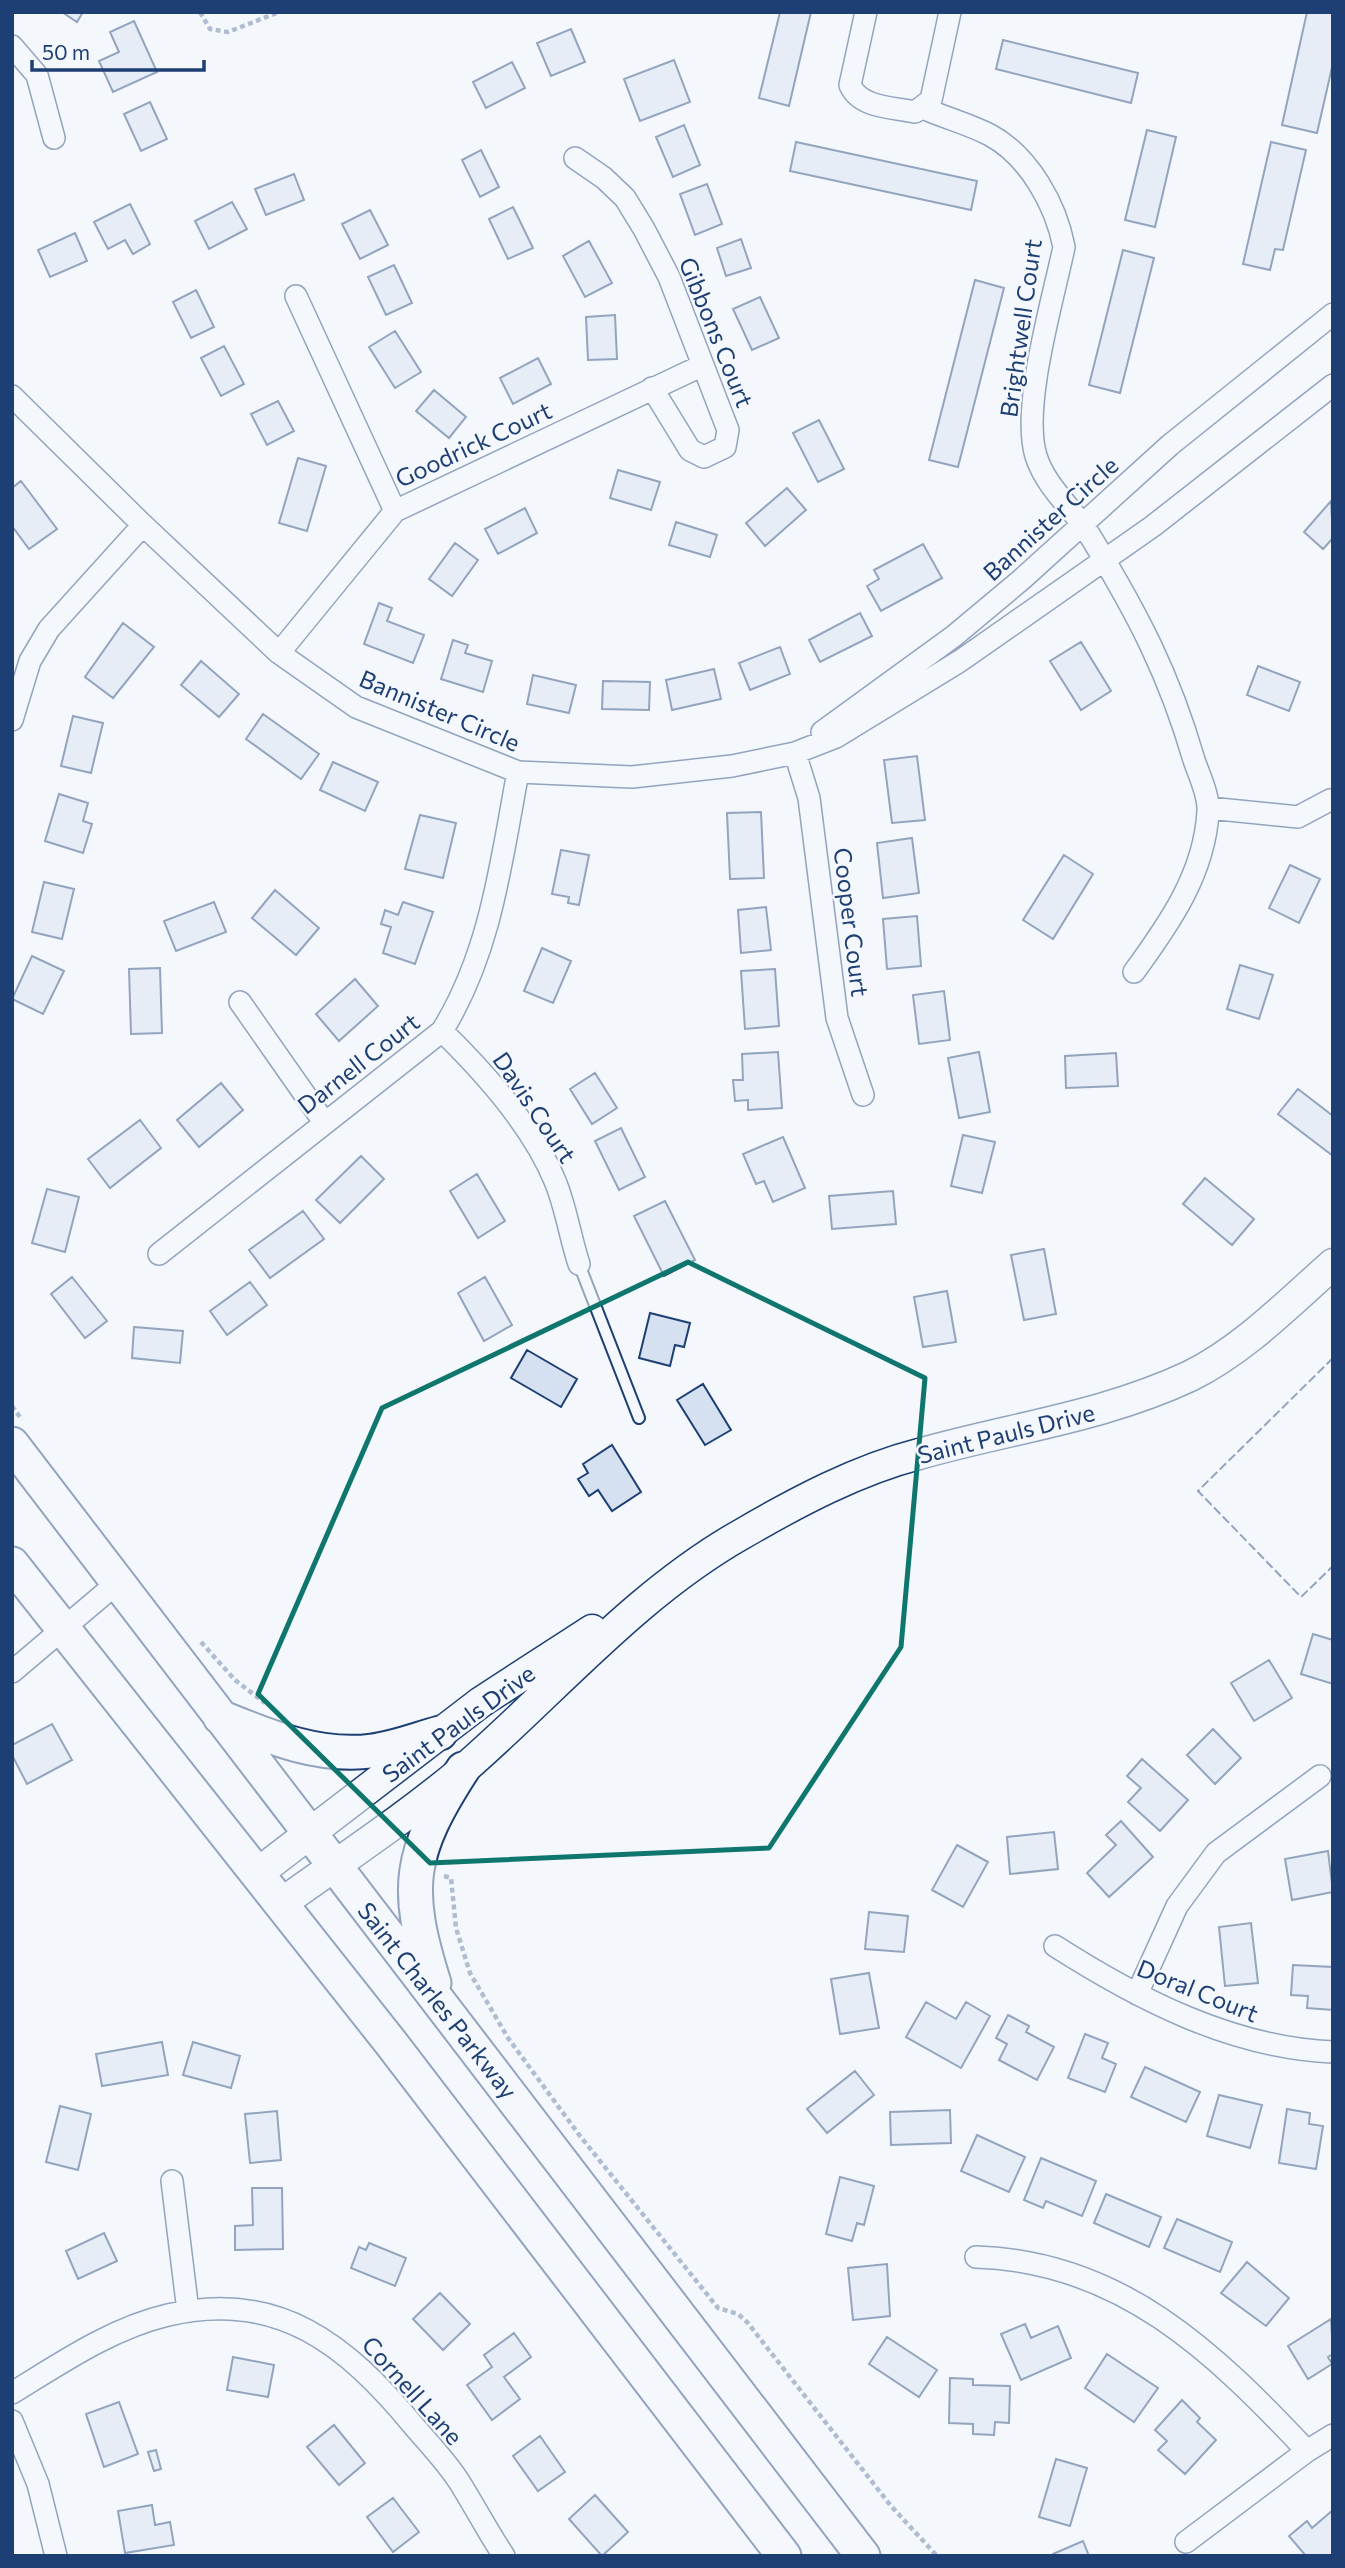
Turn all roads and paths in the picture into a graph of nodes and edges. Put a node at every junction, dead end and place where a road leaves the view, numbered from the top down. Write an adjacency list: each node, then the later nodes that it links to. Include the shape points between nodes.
1 (200, 12): 2 (path, via 210,29 228,32)
2 (279, 12)
3 (866, 12): 6 (street, Brightwell Court, via 850,85 854,94 861,101 915,112)
4 (950, 12): 6 (street, via 931,100)
5 (12, 46): 7 (street, via 37,75)
6 (923, 108): 17 (street, Brightwell Court, via 975,128 1010,150 1050,202 1059,224 1064,247 1033,397 1031,434 1043,475)
7 (54, 138)
8 (575, 158): 11 (street, Gibbons Court, via 625,198 644,229 668,277)
9 (296, 296): 15 (street)
10 (1333, 314): 17 (street, Bannister Circle, via 1170,445)
11 (701, 366): 13 (street, Goodrick Court); 13 (street, Gibbons Court, via 728,430 725,447 704,457 690,450)
12 (1333, 385): 18 (street, Bannister Circle)
13 (652, 388): 15 (street, Goodrick Court)
14 (12, 396): 16 (street, Bannister Circle)
15 (395, 510): 19 (street, Goodrick Court)
16 (143, 525): 19 (street, Bannister Circle); 20 (street, via 48,629 30,661)
17 (1084, 525): 18 (street, Brightwell Court); 21 (street, Bannister Circle, via 954,636)
18 (1105, 559): 21 (street, Bannister Circle, via 960,661 836,737); 24 (street, Brightwell Court, via 1126,591 1162,668)
19 (279, 653): 22 (street, Bannister Circle, via 356,707)
20 (13, 713)
21 (795, 753): 22 (street, Bannister Circle, via 732,766 632,777); 28 (street, Cooper Court, via 809,798 837,1018)
22 (518, 772): 27 (street, Darnell Court, via 484,941 463,996)
23 (1330, 800): 24 (street, via 1298,817)
24 (1209, 808): 25 (street, via 1200,856 1186,891 1168,927)
25 (1134, 972)
26 (240, 1002): 29 (street)
27 (442, 1031): 29 (street, Darnell Court); 31 (street, Davis Court, via 474,1062 542,1155 555,1180)
28 (863, 1096)
29 (324, 1122): 30 (street, Darnell Court)
30 (159, 1254)
31 (579, 1264): 34 (lane)
32 (1333, 1264): 38 (street, Saint Pauls Drive, via 1256,1331 1193,1374 1090,1414 916,1454 864,1474 817,1493 739,1535)
33 (12, 1406): 35 (path)
34 (639, 1418)
35 (20, 1436): 37 (main road, Saint Charles Parkway)
36 (12, 1564): 39 (main road)
37 (117, 1583): 39 (street); 43 (main road, Saint Charles Parkway)
38 (668, 1586): 44 (street, Saint Pauls Drive, via 536,1666); 45 (street, Saint Pauls Drive, via 590,1650)
39 (64, 1630): 41 (street); 50 (main road)
40 (192, 1632): 42 (path, via 234,1680)
41 (12, 1672)
42 (275, 1708)
43 (220, 1717): 44 (main road, via 293,1745 336,1753 374,1751); 47 (main road, Saint Charles Parkway)
44 (440, 1733): 47 (street, Saint Pauls Drive)
45 (463, 1769): 48 (street, Saint Pauls Drive); 49 (main road, via 434,1817)
46 (1320, 1776): 53 (street, via 1216,1853 1177,1906)
47 (310, 1833): 48 (main road, Saint Charles Parkway); 50 (street, Saint Pauls Drive)
48 (333, 1865): 51 (street, Saint Pauls Drive); 54 (main road, Saint Charles Parkway)
49 (418, 1867): 54 (main road, via 414,1910 418,1936); 68 (path, via 451,1878 456,1928 470,1973 508,2038 580,2136 718,2308 747,2322)
50 (258, 1873): 51 (main road)
51 (282, 1903): 66 (main road)
52 (1055, 1946): 53 (street, Doral Court)
53 (1137, 1994): 55 (street, Doral Court, via 1248,2040 1292,2050)
54 (440, 2002): 67 (main road, Saint Charles Parkway)
55 (1333, 2052)
56 (172, 2180): 58 (street)
57 (976, 2257): 62 (street, via 1014,2258 1066,2269 1128,2296 1235,2375)
58 (188, 2311): 59 (street, Cornell Lane, via 115,2333); 65 (street, Cornell Lane, via 223,2307 255,2311 309,2329 343,2351 383,2389 459,2481)
59 (12, 2393)
60 (12, 2421): 64 (street, via 38,2484)
61 (1333, 2435): 62 (street)
62 (1307, 2451): 63 (street)
63 (1186, 2542)
64 (56, 2556)
65 (504, 2556)
66 (784, 2556)
67 (863, 2556)
68 (937, 2556)

